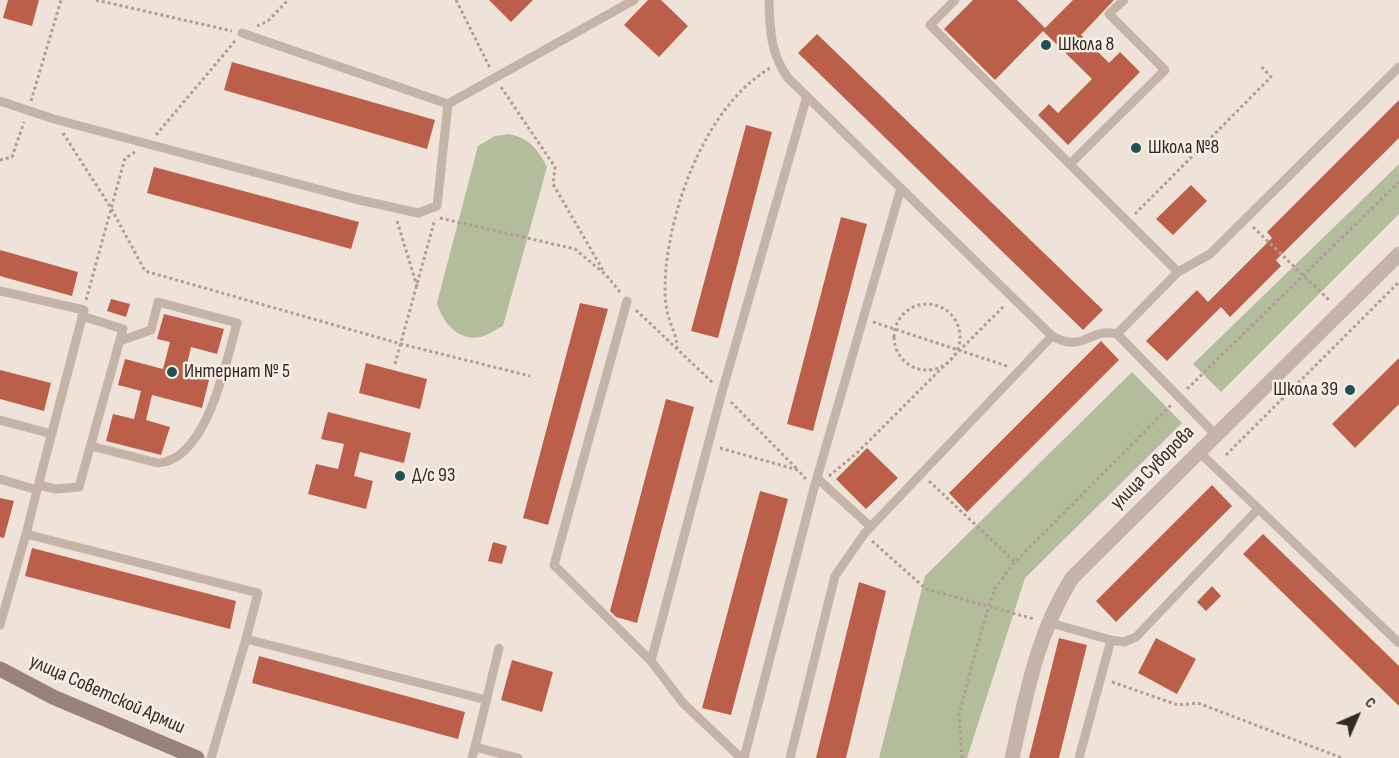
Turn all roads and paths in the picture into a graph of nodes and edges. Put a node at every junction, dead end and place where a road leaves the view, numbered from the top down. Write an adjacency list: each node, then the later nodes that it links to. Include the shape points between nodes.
1 (61, 0): 17 (path)
2 (96, 0): 9 (path)
3 (288, 0): 9 (path, via 268,21)
4 (456, 0): 13 (path)
5 (634, 0): 13 (lane)
6 (769, 0): 10 (lane, via 771,45)
7 (955, 0): 21 (lane, via 930,25)
8 (1124, 0): 21 (lane, via 1109,14 1165,70)
9 (242, 33): 16 (lane); 19 (path)
10 (778, 64): 14 (lane); 47 (path, via 750,80 724,108 680,198 666,269 667,310 677,335)
11 (1261, 66): 28 (path, via 1271,77)
12 (1399, 67): 27 (lane)
13 (495, 78): 16 (lane); 31 (path, via 555,167 553,184)
14 (807, 96): 23 (lane); 57 (lane)
15 (0, 101): 17 (lane)
16 (448, 104): 24 (lane, via 437,206 418,213)
17 (28, 112): 18 (lane); 20 (path, via 12,156)
18 (54, 119): 19 (lane); 25 (path)
19 (148, 144): 24 (lane); 25 (path, via 125,158)
20 (0, 160)
21 (1070, 164): 28 (lane)
22 (1399, 182): 32 (path)
23 (901, 188): 36 (lane); 40 (lane)
24 (393, 207): 34 (path)
25 (111, 208): 39 (path); 46 (path, via 145,271)
26 (435, 217): 34 (path)
27 (1245, 220): 30 (lane, via 1210,254); 32 (path)
28 (1128, 221): 30 (lane)
29 (1399, 254): 38 (street, улица Суворова)
30 (1178, 272): 43 (lane)
31 (606, 275)
32 (1305, 277): 38 (path); 53 (path)
33 (1399, 282): 41 (path)
34 (418, 288): 46 (path)
35 (0, 291): 39 (lane)
36 (1013, 297): 44 (lane); 48 (path)
37 (627, 301): 76 (lane, via 554,565)
38 (1341, 312): 41 (path); 56 (street, улица Суворова)
39 (83, 313): 45 (lane, via 123,329); 55 (lane)
40 (863, 319): 42 (path); 63 (lane)
41 (1354, 326): 60 (path)
42 (895, 328): 48 (path); 48 (path, via 910,308 935,305 955,320); 49 (path, via 898,354 910,365 927,370)
43 (1117, 334): 44 (lane, via 1104,331 1077,344); 53 (lane)
44 (1052, 336): 51 (lane)
45 (120, 340): 58 (lane); 58 (lane, via 151,330 158,302 237,323 214,402 178,457 158,463)
46 (401, 344): 50 (path); 52 (path)
47 (677, 349)
48 (959, 349): 49 (path); 51 (path)
49 (950, 360): 63 (path, via 857,453)
50 (394, 364)
51 (1021, 370): 61 (lane)
52 (530, 376)
53 (1179, 397): 56 (lane); 68 (path)
54 (0, 420): 55 (lane)
55 (52, 434): 64 (lane)
56 (1216, 435): 59 (street, улица Суворова)
57 (710, 445): 63 (path, via 798,470); 76 (lane)
58 (91, 446): 64 (lane, via 79,487)
59 (1199, 452): 65 (lane); 70 (street, улица Суворова, via 1072,578)
60 (1226, 455)
61 (922, 474): 66 (lane); 68 (path)
62 (0, 479): 64 (lane)
63 (818, 483): 66 (lane); 85 (lane)
64 (37, 488): 67 (lane)
65 (1258, 509): 73 (lane, via 1136,637 1124,642); 74 (lane)
66 (867, 531): 69 (path, via 926,589); 86 (lane, via 835,576)
67 (27, 534): 71 (lane); 72 (lane, via 258,593)
68 (1014, 562): 69 (path, via 995,588)
69 (988, 608): 70 (path); 87 (path, via 959,714)
70 (1047, 622): 73 (lane); 88 (street, улица Суворова)
71 (0, 625)
72 (246, 639): 79 (lane); 82 (lane)
73 (1111, 640): 78 (lane)
74 (1399, 643)
75 (499, 648): 79 (lane)
76 (651, 661): 85 (lane, via 683,703)
77 (0, 669): 81 (main road, улица Советской Армии, via 53,697)
78 (1101, 678): 89 (lane); 90 (path, via 1178,705 1198,703)
79 (487, 700): 80 (lane)
80 (475, 747): 83 (lane); 84 (lane)
81 (197, 758)
82 (211, 758)
83 (472, 758)
84 (518, 758)
85 (742, 758)
86 (790, 758)
87 (962, 758)
88 (1012, 758)
89 (1079, 758)
90 (1342, 758)

